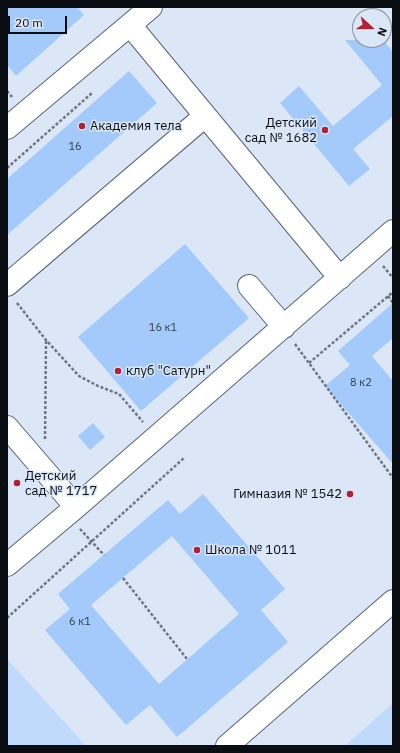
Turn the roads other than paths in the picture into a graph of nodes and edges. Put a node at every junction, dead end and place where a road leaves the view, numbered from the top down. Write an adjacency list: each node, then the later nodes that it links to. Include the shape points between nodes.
1 (151, 7): 2 (lane)
2 (130, 25): 3 (lane); 4 (lane)
3 (205, 116): 6 (lane); 8 (lane)
4 (7, 128)
5 (393, 231): 6 (lane)
6 (340, 278): 9 (lane)
7 (249, 286): 9 (lane)
8 (9, 291)
9 (284, 327): 11 (lane)
10 (7, 427): 11 (lane)
11 (76, 507): 12 (lane)
12 (7, 565)
13 (393, 601): 14 (lane)
14 (227, 746)

